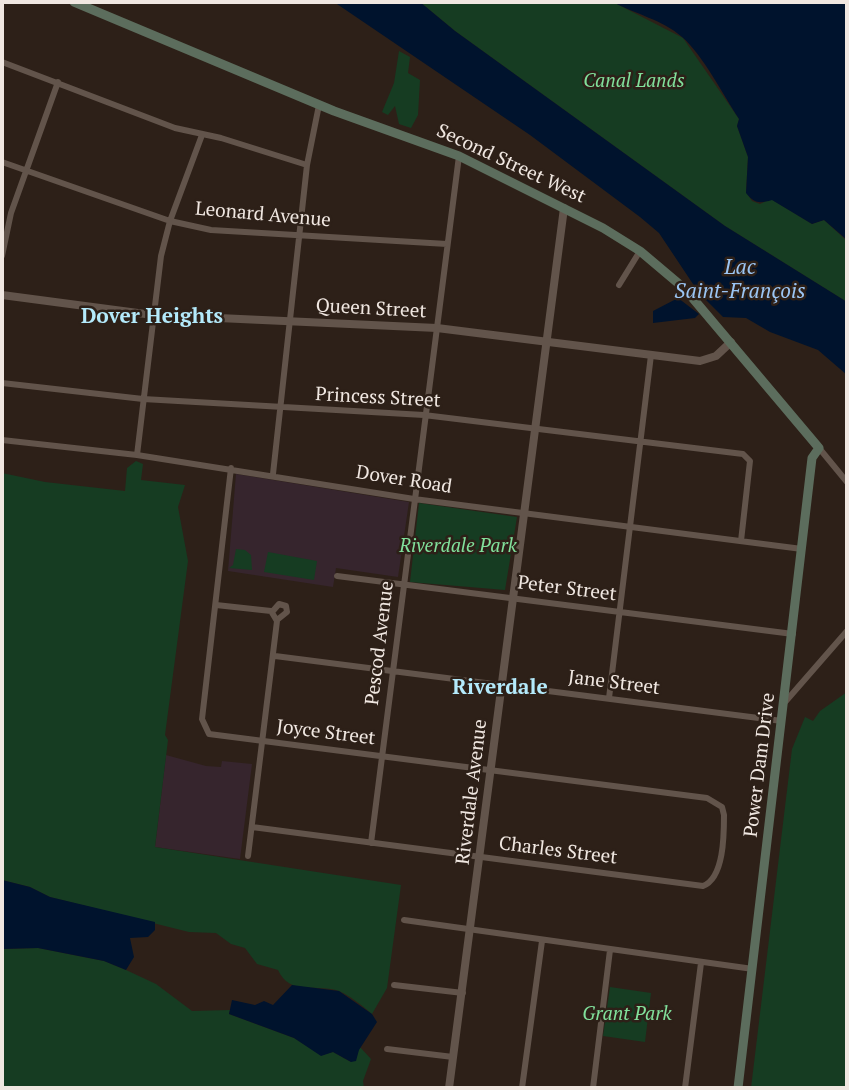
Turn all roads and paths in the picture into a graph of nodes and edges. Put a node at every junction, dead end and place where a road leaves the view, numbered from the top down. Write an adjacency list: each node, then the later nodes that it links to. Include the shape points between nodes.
1 (74, 2): 4 (main road, Second Street West)
2 (2, 62): 3 (street)
3 (58, 82): 5 (street); 9 (street)
4 (320, 104): 6 (main road, Second Street West); 8 (street)
5 (202, 135): 8 (street); 13 (street)
6 (459, 156): 10 (main road, Second Street West); 15 (street, Pescod Avenue)
7 (2, 162): 9 (street, Leonard Avenue)
8 (307, 166): 14 (street)
9 (26, 170): 12 (street); 13 (street, Leonard Avenue)
10 (564, 208): 16 (main road, Second Street West); 23 (street, Riverdale Avenue)
11 (2, 212): 12 (street)
12 (11, 213): 17 (street)
13 (170, 221): 14 (street, Leonard Avenue, via 211,230); 20 (street)
14 (299, 236): 15 (street, Leonard Avenue); 21 (street)
15 (447, 244): 22 (street, Pescod Avenue)
16 (640, 251): 18 (street); 24 (main road, Second Street West, via 685,289)
17 (2, 256)
18 (619, 285)
19 (2, 295): 20 (street, Queen Street)
20 (153, 315): 21 (street, Queen Street); 27 (street)
21 (291, 321): 22 (street, Queen Street); 28 (street)
22 (437, 328): 23 (street, Queen Street); 29 (street, Pescod Avenue)
23 (545, 341): 25 (street, Queen Street); 30 (street, Riverdale Avenue)
24 (732, 342): 25 (street, Queen Street, via 704,360); 33 (main road, Second Street West)
25 (651, 355): 32 (street)
26 (2, 383): 27 (street, Princess Street)
27 (143, 399): 28 (street, Princess Street); 34 (street)
28 (280, 409): 29 (street, Princess Street); 36 (street)
29 (424, 415): 30 (street, Princess Street); 38 (street, Pescod Avenue)
30 (534, 426): 32 (street, Princess Street); 39 (street, Riverdale Avenue)
31 (2, 440): 34 (street, Dover Road)
32 (640, 440): 40 (street); 41 (street, Princess Street, via 750,458)
33 (819, 448): 37 (street, Second Street West); 42 (main road, Power Dam Drive, via 812,458)
34 (137, 455): 35 (street, Dover Road)
35 (231, 468): 36 (street, Dover Road); 46 (street, Joyce Street)
36 (273, 474): 38 (street, Dover Road)
37 (847, 482)
38 (414, 499): 39 (street, Dover Road); 44 (street, Pescod Avenue)
39 (523, 512): 40 (street, Dover Road); 45 (street, Riverdale Avenue)
40 (629, 527): 41 (street, Dover Road); 48 (street)
41 (740, 541): 42 (street, Dover Road)
42 (802, 549): 51 (main road, Power Dam Drive)
43 (337, 576): 44 (street, Peter Street)
44 (403, 585): 45 (street, Peter Street); 53 (street, Pescod Avenue)
45 (512, 598): 48 (street, Peter Street); 54 (street, Riverdale Avenue)
46 (216, 605): 47 (street); 58 (street, Joyce Street, via 203,727 212,735)
47 (272, 612): 49 (street); 49 (street, via 279,604 286,606 287,612)
48 (620, 612): 51 (street, Peter Street); 55 (street)
49 (277, 620): 52 (street)
50 (847, 631): 56 (street)
51 (793, 634): 56 (main road, Power Dam Drive)
52 (275, 656): 53 (street, Jane Street); 58 (street)
53 (393, 670): 54 (street, Jane Street); 59 (street, Pescod Avenue)
54 (501, 684): 55 (street, Jane Street); 60 (street, Riverdale Avenue)
55 (609, 698): 57 (street, Jane Street)
56 (786, 701): 57 (main road, Power Dam Drive)
57 (782, 721): 71 (main road, Power Dam Drive)
58 (262, 741): 59 (street, Joyce Street); 61 (street)
59 (382, 756): 60 (street, Joyce Street); 62 (street, Pescod Avenue)
60 (491, 770): 64 (street, Riverdale Avenue); 65 (street, Joyce Street, via 706,798 722,807 724,825 717,873 712,882)
61 (252, 827): 62 (street, Charles Street); 63 (street)
62 (371, 843): 64 (street, Charles Street)
63 (248, 856)
64 (479, 856): 65 (street, Charles Street); 67 (street, Riverdale Avenue)
65 (694, 884)
66 (404, 920): 67 (street)
67 (472, 931): 68 (street); 73 (street, Riverdale Avenue)
68 (542, 941): 69 (street); 77 (street)
69 (610, 950): 70 (street); 78 (street)
70 (701, 963): 71 (street); 79 (street)
71 (753, 969): 80 (main road, Power Dam Drive)
72 (394, 985): 73 (street)
73 (463, 993): 75 (street, Riverdale Avenue)
74 (387, 1049): 75 (street)
75 (453, 1057): 76 (street, Riverdale Avenue)
76 (449, 1088)
77 (522, 1088)
78 (593, 1088)
79 (685, 1088)
80 (738, 1088)

